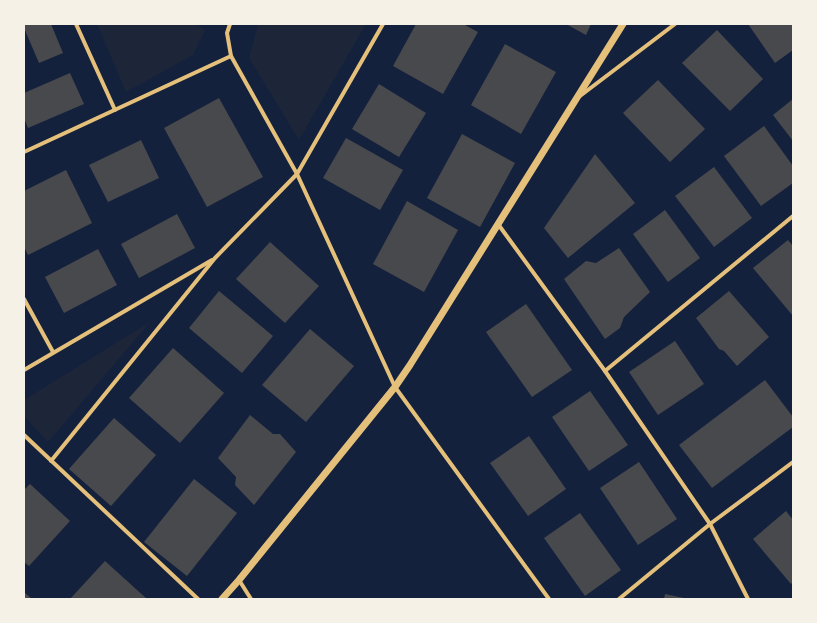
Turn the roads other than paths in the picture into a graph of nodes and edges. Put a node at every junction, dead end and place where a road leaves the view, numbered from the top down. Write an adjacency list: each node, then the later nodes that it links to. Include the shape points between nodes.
1 (76, 24): 8 (street)
2 (230, 24): 6 (street, via 227,33)
3 (383, 24): 10 (street)
4 (623, 24): 7 (street)
5 (675, 24): 7 (street)
6 (231, 56): 8 (street); 10 (street)
7 (576, 99): 12 (street)
8 (114, 110): 9 (street)
9 (24, 152)
10 (297, 174): 13 (street); 18 (street)
11 (793, 216): 17 (street)
12 (498, 224): 17 (street); 18 (street)
13 (215, 258): 15 (street); 20 (street)
14 (24, 299): 15 (street)
15 (54, 352): 16 (street)
16 (24, 370)
17 (605, 372): 22 (street)
18 (395, 387): 23 (street); 27 (street)
19 (24, 436): 20 (street)
20 (51, 461): 24 (street)
21 (793, 462): 22 (street)
22 (710, 524): 28 (street); 29 (street)
23 (239, 580): 25 (street); 26 (street)
24 (198, 599)
25 (222, 599)
26 (252, 599)
27 (549, 599)
28 (619, 599)
29 (748, 599)

